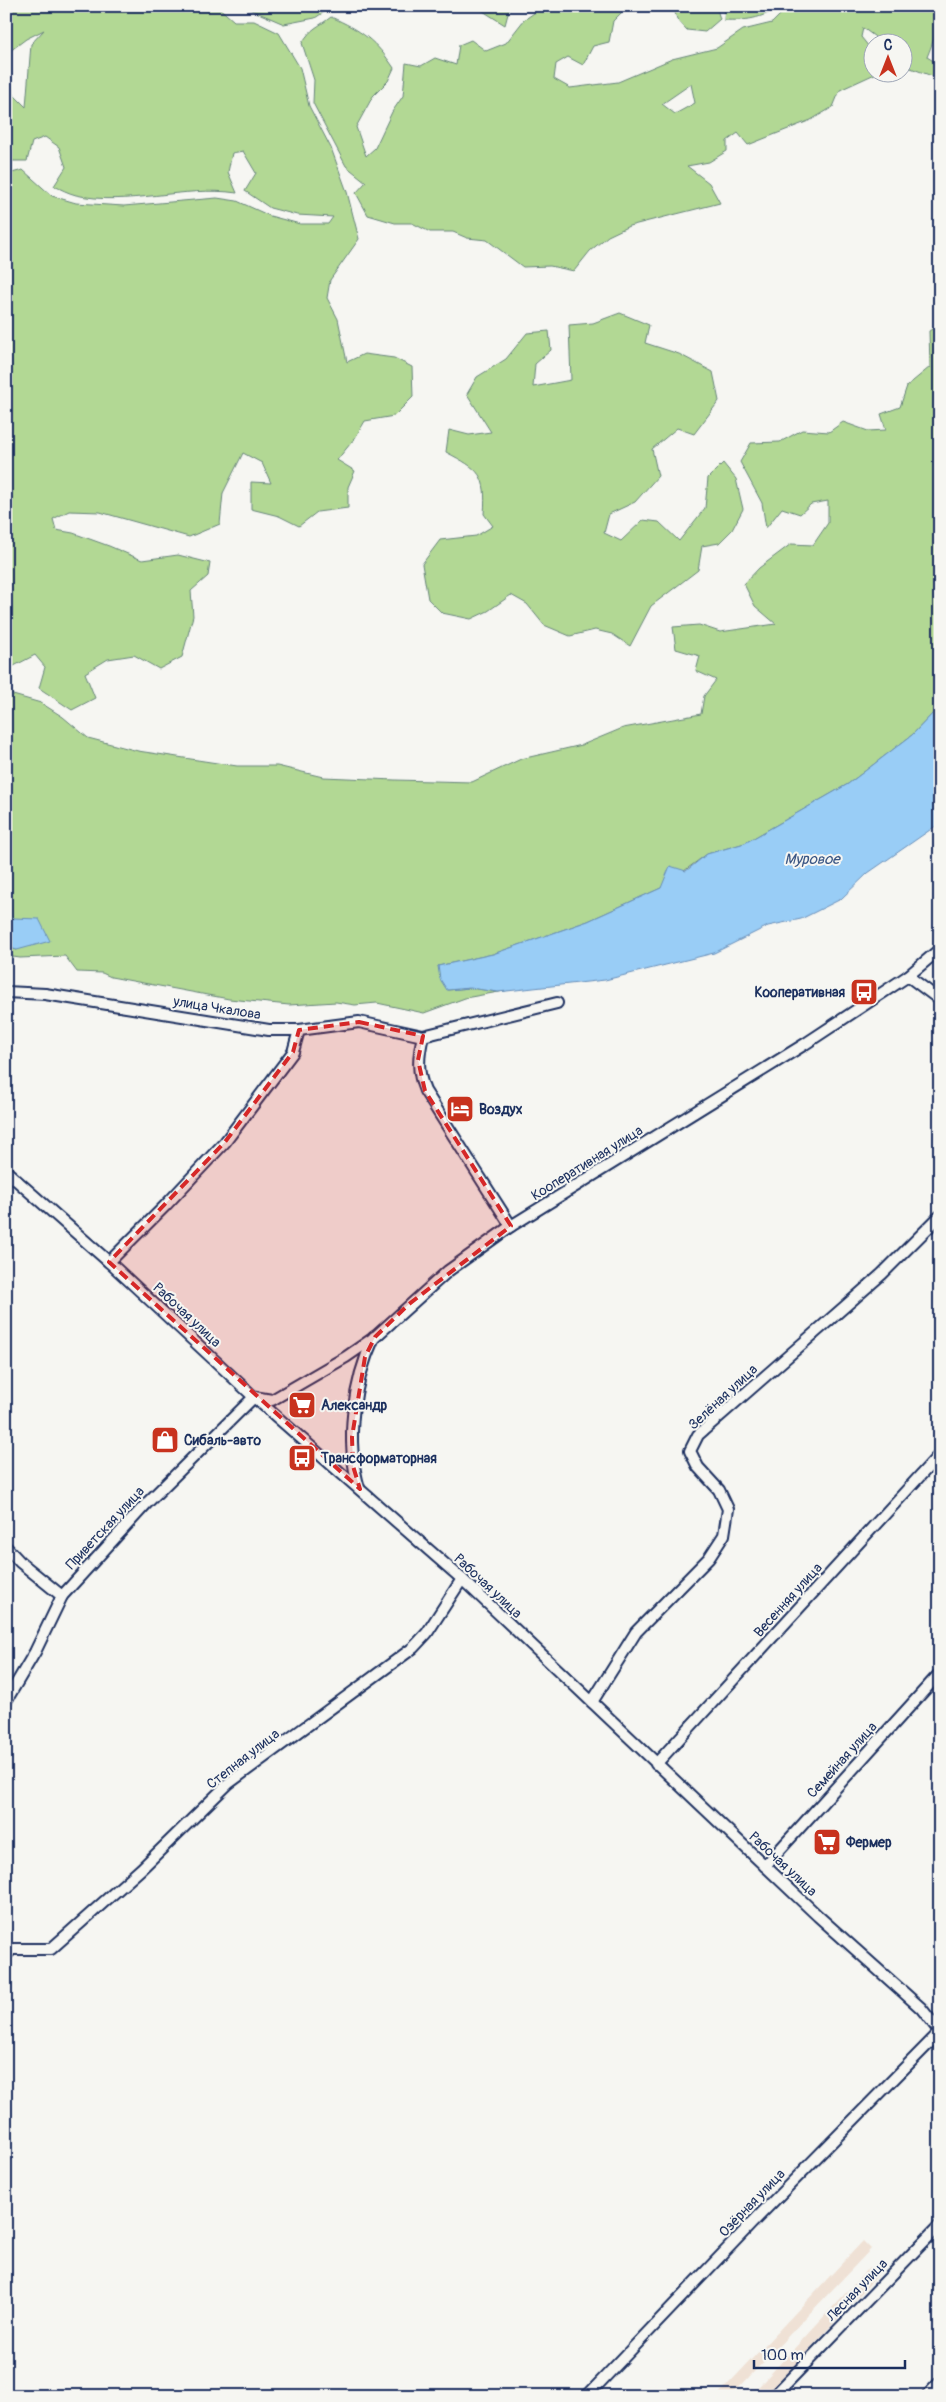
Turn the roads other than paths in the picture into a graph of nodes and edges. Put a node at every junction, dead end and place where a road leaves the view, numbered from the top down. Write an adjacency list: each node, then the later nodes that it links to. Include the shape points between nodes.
1 (940, 949): 2 (street, Кооперативная улица)
2 (908, 976): 4 (street); 10 (street, Кооперативная улица)
3 (6, 992): 6 (street, улица Чкалова, via 45,994 269,1030)
4 (940, 1000)
5 (557, 1003): 7 (street, улица Чкалова)
6 (299, 1030): 7 (street, улица Чкалова, via 359,1022); 11 (street, via 293,1052 225,1142)
7 (423, 1036): 10 (street, via 418,1060 419,1077)
8 (6, 1171): 11 (street, Рабочая улица)
9 (940, 1216): 21 (street, Зелёная улица, via 882,1274 698,1434 690,1451 698,1467 719,1490 728,1509 724,1535 708,1558 636,1632)
10 (511, 1226): 12 (street, Кооперативная улица, via 448,1271)
11 (109, 1262): 13 (street, Рабочая улица)
12 (375, 1337): 13 (street, Кооперативная улица, via 272,1400); 15 (street, via 365,1357 359,1381 352,1437 353,1466)
13 (254, 1396): 15 (street, Рабочая улица); 18 (street, Приветская улица, via 147,1503)
14 (940, 1454): 22 (street, Весенняя улица)
15 (360, 1489): 17 (street, Рабочая улица)
16 (6, 1547): 18 (street)
17 (462, 1580): 21 (street, Рабочая улица); 24 (street, Степная улица, via 427,1633 413,1648 230,1783 141,1869 51,1949 12,1949)
18 (62, 1596): 20 (street, Приветская улица, via 36,1652)
19 (940, 1673): 23 (street, Семейная улица)
20 (6, 1701)
21 (592, 1702): 22 (street, Рабочая улица)
22 (656, 1764): 23 (street, Рабочая улица)
23 (766, 1866): 25 (street, Рабочая улица, via 921,2008)
24 (6, 1955)
25 (940, 2032): 28 (street, Озёрная улица)
26 (940, 2225): 29 (street, Лесная улица)
27 (940, 2382): 30 (street)
28 (587, 2396)
29 (774, 2396)
30 (927, 2396)

